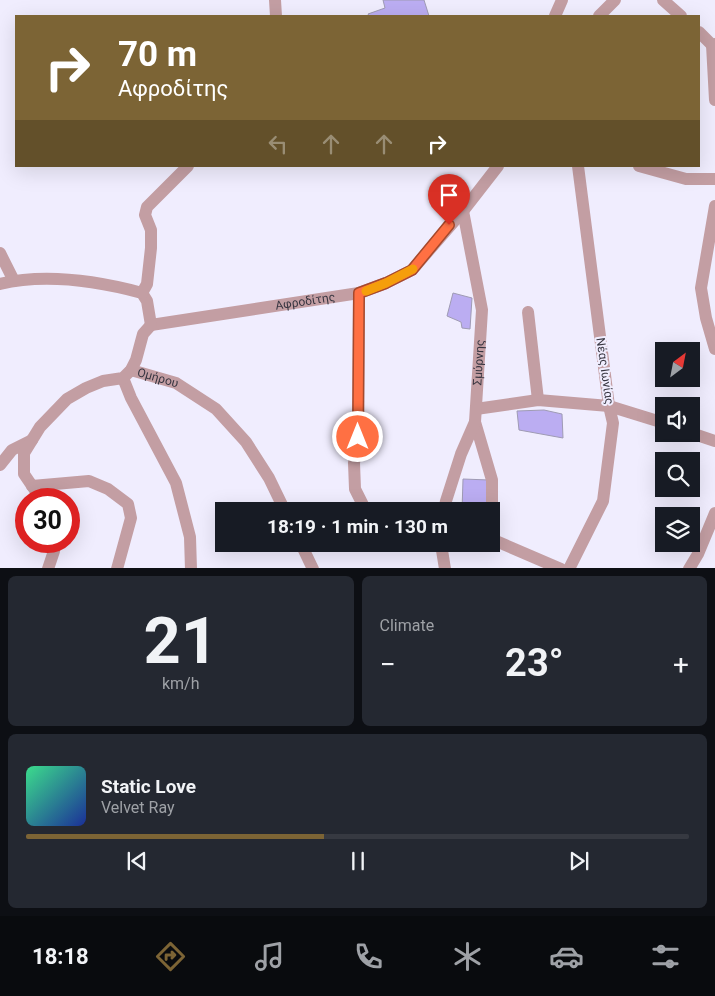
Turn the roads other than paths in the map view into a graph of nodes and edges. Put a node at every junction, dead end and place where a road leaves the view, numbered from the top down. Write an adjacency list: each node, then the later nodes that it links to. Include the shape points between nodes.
1 (275, 0): 5 (street)
2 (562, 0): 6 (street)
3 (615, 0): 7 (street)
4 (663, 0): 8 (street)
5 (276, 15)
6 (555, 15)
7 (600, 15)
8 (680, 15)
9 (700, 33): 10 (street)
10 (714, 44): 11 (street)
11 (715, 100)
12 (187, 167): 22 (street, via 147,207 145,215 151,230 151,248 147,284)
13 (497, 167): 18 (street, Αφροδίτης)
14 (578, 167): 29 (street, Νέας Ιωνίας)
15 (643, 167): 16 (street, via 686,178)
16 (715, 179)
17 (715, 206): 26 (street, via 701,288)
18 (463, 211): 23 (street, Αφροδίτης, via 412,270); 30 (street, Σμύρνης, via 482,310)
19 (0, 254): 20 (street)
20 (14, 280): 21 (street); 22 (street, via 59,279)
21 (0, 284)
22 (142, 293): 25 (street)
23 (359, 293): 25 (street, Αφροδίτης); 40 (street, via 358,437 354,462 356,489)
24 (528, 312): 28 (street)
25 (151, 324): 27 (street, via 143,334 136,360)
26 (715, 349)
27 (127, 374): 34 (street, Ομήρου, via 86,388 67,399); 39 (street, Ομήρου, via 176,383 216,409 246,442); 48 (street, via 131,398 176,483 190,537)
28 (538, 400): 29 (street); 30 (street)
29 (609, 406): 31 (street); 52 (street, Νέας Ιωνίας, via 613,423 603,501)
30 (476, 409): 32 (street, Σμύρνης)
31 (655, 420)
32 (475, 422): 41 (street, Σμύρνης); 51 (street, via 492,480 492,534 496,541)
33 (700, 436): 35 (street)
34 (32, 440): 36 (street); 38 (street, Ομήρου, via 24,453 24,474)
35 (715, 441)
36 (6, 449): 37 (street)
37 (0, 465)
38 (32, 486): 47 (street, via 89,480 128,504 131,518)
39 (281, 502)
40 (362, 502)
41 (446, 502)
42 (715, 513): 53 (street)
43 (305, 552): 49 (street)
44 (442, 552): 50 (street)
45 (53, 553): 46 (street)
46 (48, 568)
47 (118, 568)
48 (191, 568)
49 (313, 568)
50 (445, 568)
51 (561, 568)
52 (569, 568)
53 (689, 568)

